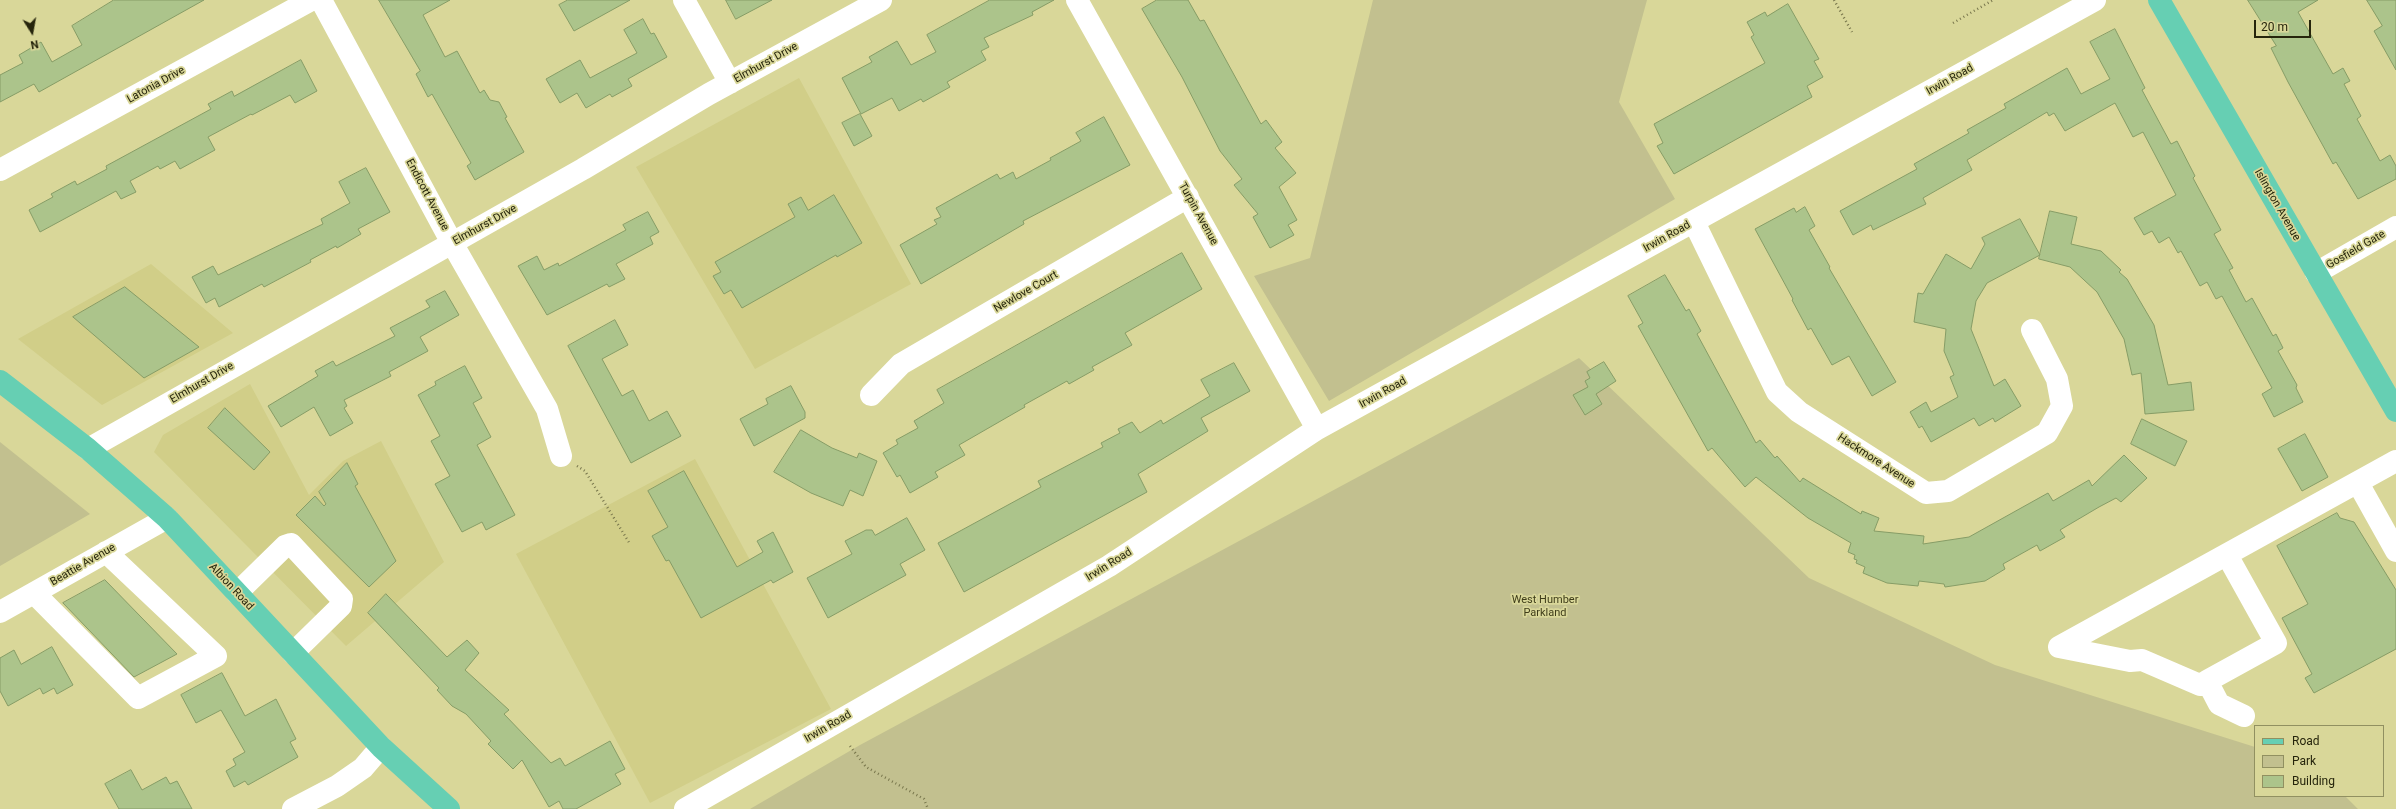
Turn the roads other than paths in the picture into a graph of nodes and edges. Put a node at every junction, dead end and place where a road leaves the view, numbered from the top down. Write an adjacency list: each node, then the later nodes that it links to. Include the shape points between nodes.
1 (311, 0): 9 (street, Latonia Drive)
2 (321, 0): 13 (street, Endicott Avenue)
3 (684, 0): 8 (street)
4 (881, 0): 8 (street, Elmhurst Drive)
5 (1077, 0): 10 (street, Turpin Avenue)
6 (2095, 0): 11 (street, Irwin Road)
7 (2158, 0): 14 (main road, Islington Avenue)
8 (730, 83): 13 (street, Elmhurst Drive)
9 (0, 170)
10 (1188, 198): 17 (street, Newlove Court, via 901,364); 19 (street, Turpin Avenue)
11 (1694, 222): 15 (street, Hackmore Avenue, via 1777,392 1800,412 1926,493 1948,491 2047,433 2062,406 2057,379); 19 (street, Irwin Road)
12 (2396, 228): 14 (street, Gosfield Gate)
13 (452, 243): 20 (street, Elmhurst Drive); 21 (street, Endicott Avenue, via 547,409)
14 (2316, 273): 18 (main road, Islington Avenue)
15 (2032, 330)
16 (0, 381): 20 (main road, Albion Road)
17 (871, 395)
18 (2396, 410)
19 (1317, 429): 37 (street, Irwin Road, via 1109,566)
20 (88, 449): 24 (main road, Albion Road)
21 (562, 456)
22 (2396, 462): 23 (street)
23 (2358, 483): 25 (street); 27 (street)
24 (167, 518): 26 (street, Beattie Avenue); 29 (main road, Albion Road)
25 (2396, 551)
26 (106, 552): 28 (street, Beattie Avenue); 28 (street, via 216,656 138,698)
27 (2227, 555): 32 (street, via 2276,643); 32 (street, via 2059,647 2130,661 2142,660 2200,685)
28 (34, 593): 30 (street, Beattie Avenue)
29 (236, 593): 31 (main road, Albion Road); 31 (street, via 285,546 292,544 342,599 342,606)
30 (0, 612)
31 (293, 653): 34 (main road, Albion Road)
32 (2207, 681): 33 (street, via 2219,704)
33 (2244, 716)
34 (381, 747): 35 (street, via 363,768); 36 (main road, Albion Road)
35 (293, 809)
36 (448, 809)
37 (685, 809)

